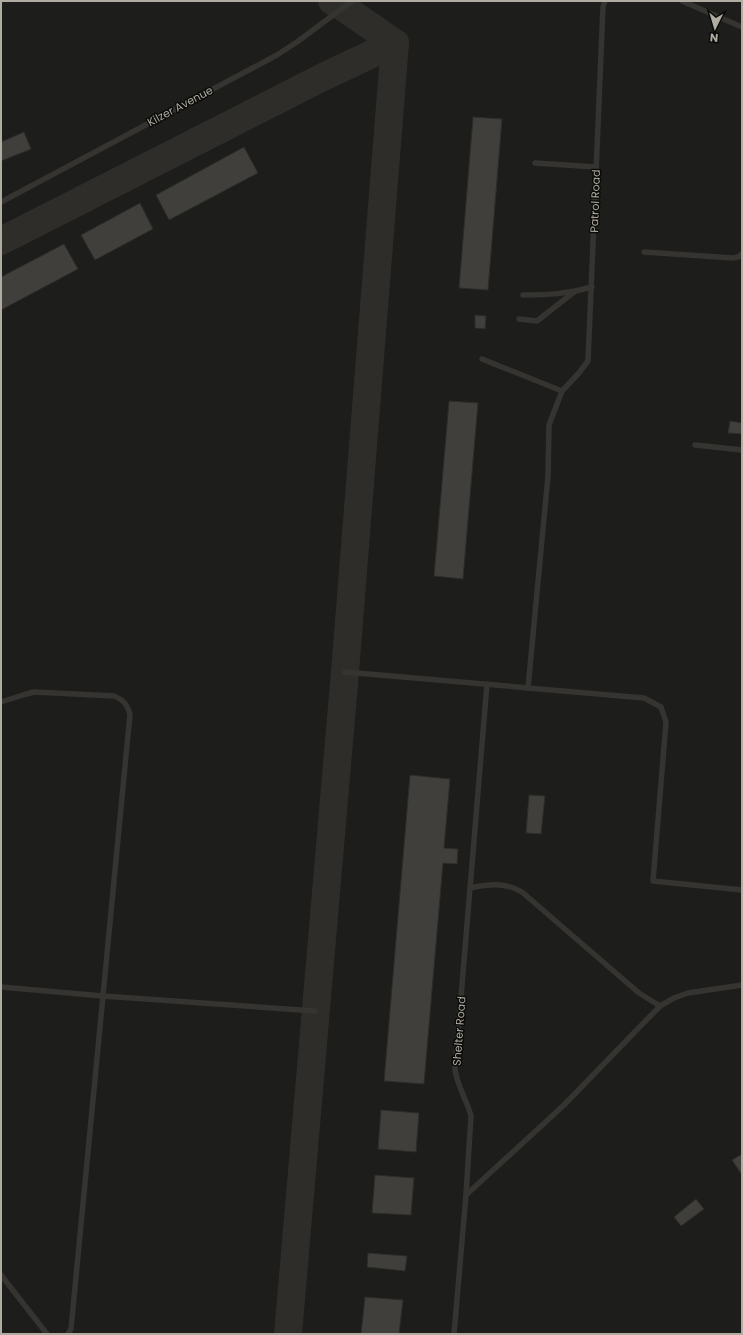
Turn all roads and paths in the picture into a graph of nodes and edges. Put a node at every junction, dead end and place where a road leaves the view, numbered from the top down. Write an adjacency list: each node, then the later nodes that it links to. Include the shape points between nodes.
1 (352, 1): 7 (lane, Kilzer Avenue, via 277,55)
2 (605, 1): 6 (lane, Patrol Road)
3 (682, 1): 4 (lane)
4 (742, 27)
5 (535, 163): 6 (lane)
6 (596, 168): 10 (lane, Patrol Road)
7 (1, 202)
8 (644, 252): 9 (lane, via 733,258)
9 (742, 254)
10 (592, 287): 11 (lane); 15 (lane, Patrol Road, via 588,361)
11 (574, 292): 12 (lane); 13 (lane, via 537,321)
12 (523, 295)
13 (519, 320)
14 (482, 359): 15 (lane)
15 (562, 391): 20 (lane, via 549,425 548,476)
16 (695, 445): 17 (lane)
17 (742, 450)
18 (345, 672): 19 (lane)
19 (487, 684): 20 (lane); 22 (lane, Shelter Road)
20 (528, 688): 23 (lane, via 644,698 660,707 666,722 653,881)
21 (1, 702): 26 (lane, via 44,692 114,696 124,701 128,707 130,714)
22 (470, 888): 27 (lane, via 494,884 510,886 522,892 639,993); 29 (lane, Shelter Road, via 455,1069 456,1078 469,1107 472,1126)
23 (742, 890)
24 (742, 985): 27 (lane, via 688,993)
25 (1, 987): 26 (lane)
26 (103, 996): 28 (lane); 32 (lane, via 71,1329)
27 (660, 1006): 29 (lane, via 564,1105)
28 (315, 1011)
29 (466, 1195): 33 (lane, Shelter Road)
30 (1, 1275): 31 (lane)
31 (47, 1334)
32 (68, 1334)
33 (454, 1334)

